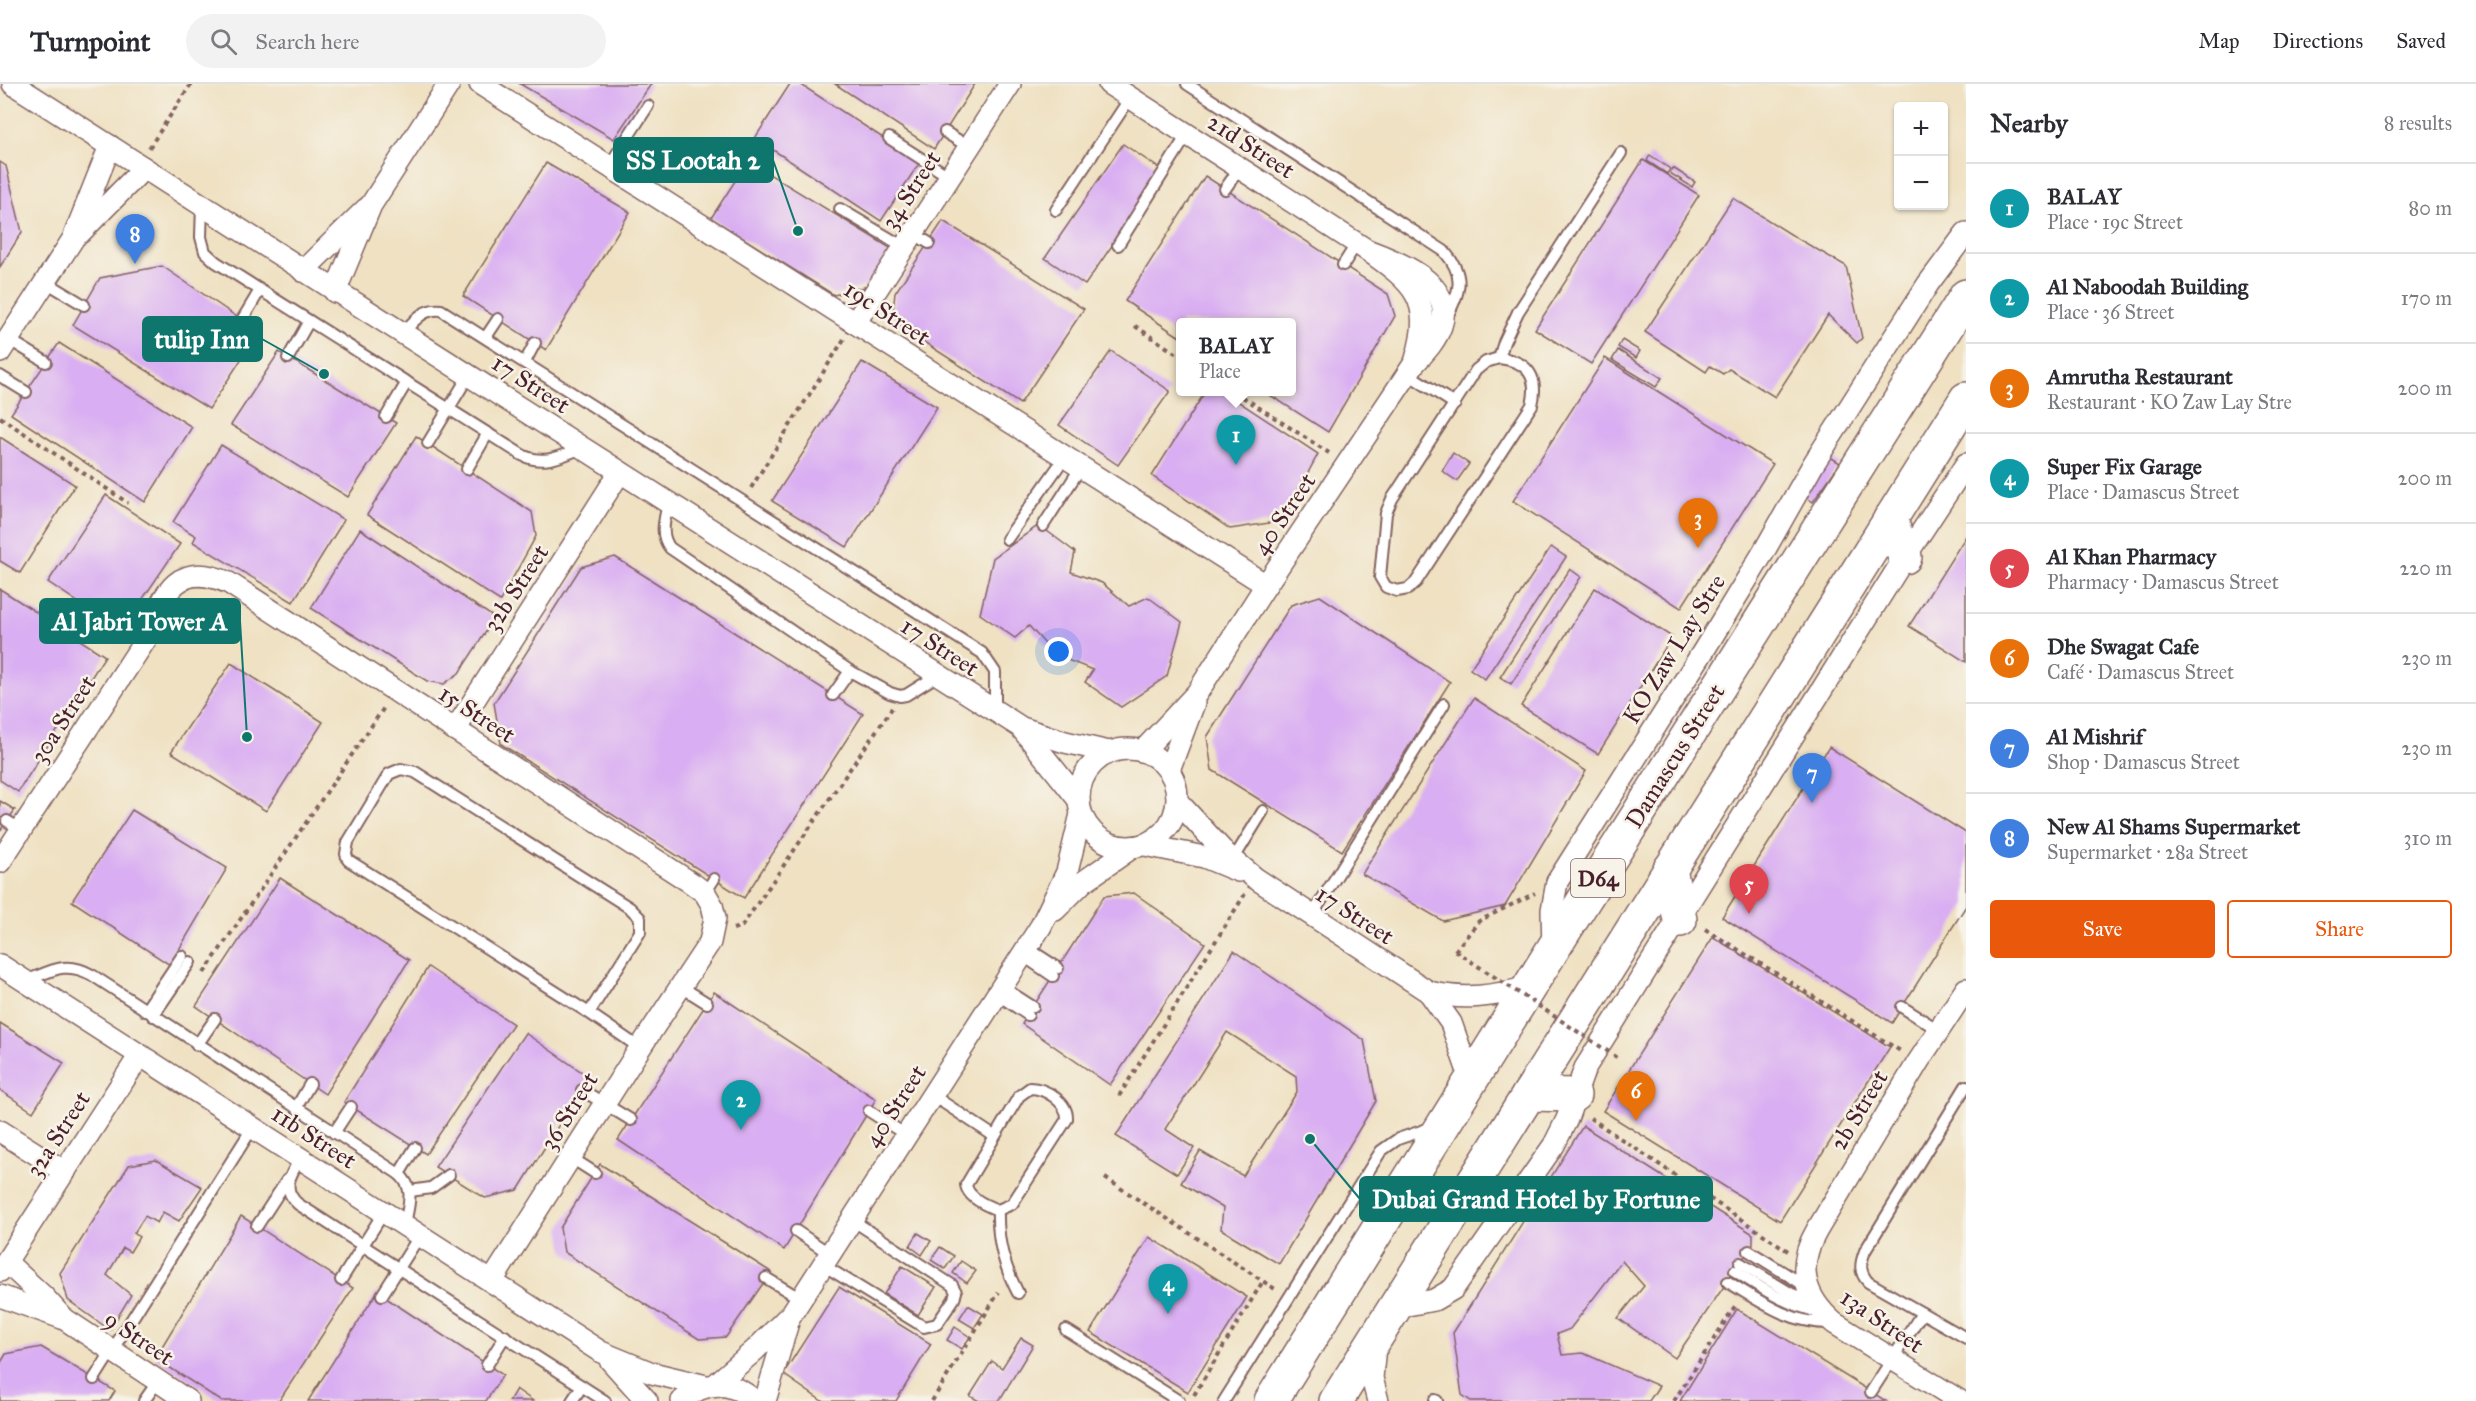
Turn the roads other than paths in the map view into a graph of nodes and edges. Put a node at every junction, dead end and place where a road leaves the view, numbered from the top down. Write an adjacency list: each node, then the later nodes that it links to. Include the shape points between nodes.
1 (13, 84): 12 (street, 17 Street)
2 (449, 84): 21 (street)
3 (480, 84): 16 (street, 19c Street)
4 (1109, 84): 7 (street, 21d Street)
5 (1187, 84): 40 (lane, via 1444,251 1456,268 1459,288 1458,298)
6 (1004, 86): 13 (street, 34 Street)
7 (1130, 98): 10 (street, 21d Street); 23 (lane)
8 (648, 106): 16 (lane)
9 (945, 132): 13 (lane)
10 (1188, 135): 17 (street, 21d Street); 27 (lane)
11 (889, 138): 18 (lane)
12 (110, 146): 15 (street, 17 Street); 25 (street)
13 (969, 147): 18 (street, 34 Street)
14 (1621, 153): 46 (lane, via 1518,312)
15 (141, 166): 20 (street, 17 Street); 25 (street)
16 (609, 166): 39 (street, 19c Street, via 750,249)
17 (1239, 169): 19 (lane); 28 (street, 21d Street)
18 (950, 177): 26 (street, 34 Street)
19 (1226, 189)
20 (202, 205): 30 (street, 17 Street); 32 (lane, via 201,237 205,252)
21 (371, 205): 30 (street); 33 (street)
22 (840, 209): 26 (lane)
23 (1056, 210)
24 (1966, 233): 95 (street, KO Zaw Lay Stre, via 1928,284 1814,463 1764,554 1557,882 1552,910)
25 (74, 239): 31 (street)
26 (915, 241): 39 (street, 34 Street)
27 (1118, 245)
28 (1362, 247): 29 (lane); 40 (street, 21d Street, via 1407,267 1427,281 1439,295); 49 (street, 21d Street, via 1406,280 1420,303 1423,329)
29 (1343, 265)
30 (303, 271): 33 (street, 17 Street)
31 (46, 282): 35 (lane); 44 (street)
32 (260, 290): 37 (lane); 38 (lane)
33 (335, 292): 41 (street, 17 Street)
34 (1966, 296): 95 (main road, Damascus Street / D64)
35 (84, 305)
36 (498, 319): 42 (lane)
37 (242, 320)
38 (309, 321): 45 (lane); 52 (lane)
39 (855, 323): 61 (street, 19c Street)
40 (1442, 324): 49 (street)
41 (402, 334): 42 (lane, via 420,315 434,309 448,313); 50 (street, 17 Street)
42 (486, 337): 48 (lane)
43 (536, 343): 48 (lane)
44 (4, 345): 47 (lane)
45 (288, 358)
46 (1499, 358): 55 (lane, via 1476,370); 55 (lane, via 1513,359 1533,378 1532,405 1416,582 1397,591 1386,586 1380,577 1386,513)
47 (46, 362)
48 (525, 362): 77 (lane, via 982,653 995,672)
49 (1411, 369): 55 (lane); 70 (street, 40 Street)
50 (469, 375): 56 (lane); 60 (street, 17 Street)
51 (0, 376): 53 (lane)
52 (407, 382): 56 (lane); 57 (lane)
53 (26, 392)
54 (1966, 399): 66 (main road, D64)
55 (1455, 404)
56 (449, 408): 58 (lane); 59 (lane)
57 (386, 417)
58 (488, 434): 60 (lane, via 536,460 551,460); 63 (lane)
59 (428, 443)
60 (582, 448): 64 (street, 17 Street)
61 (1073, 462): 67 (lane); 68 (lane); 70 (street, 19c Street)
62 (1966, 464): 69 (street)
63 (467, 469)
64 (620, 472): 65 (street, 17 Street); 79 (street, 32b Street)
65 (668, 503): 72 (lane, via 663,537 670,548); 73 (street, 17 Street)
66 (1890, 519): 69 (main road); 89 (main road, D64)
67 (1043, 526)
68 (1007, 539)
69 (1905, 557): 93 (street)
70 (1266, 585): 74 (street, 40 Street)
71 (149, 633): 79 (street, 15 Street, via 174,585 187,576 216,577); 88 (street, 30a Street, via 14,825)
72 (850, 671): 73 (lane, via 900,696); 75 (lane)
73 (938, 675): 77 (street, 17 Street)
74 (1197, 693): 80 (street, 40 Street); 82 (street, 40 Street)
75 (833, 695)
76 (1444, 704): 92 (lane)
77 (995, 712): 78 (street, 17 Street)
78 (1022, 728): 81 (street, 17 Street); 84 (street, 17 Street)
79 (455, 730): 90 (street, 15 Street)
80 (1143, 751): 81 (street); 82 (street)
81 (1109, 752): 84 (street, via 1086,771 1080,785)
82 (1169, 770): 83 (street)
83 (1178, 802): 86 (street, via 1173,820 1161,835); 87 (street, 17 Street)
84 (1080, 807): 86 (street, via 1089,829 1102,840 1117,846); 94 (street, 40 Street, via 1067,872)
85 (1263, 811): 87 (lane)
86 (1139, 846): 91 (street, 17 Street, via 1204,857); 94 (street, 40 Street, via 1083,882)
87 (1233, 860): 91 (street, 17 Street)
88 (0, 862)
89 (1670, 869): 93 (main road); 120 (main road, D64)
90 (680, 876): 100 (street, 15 Street, via 697,899 701,912 700,938); 100 (street, 15 Street, via 710,886 715,918 710,942)
91 (1255, 878): 92 (street, 17 Street)
92 (1310, 917): 105 (street, 17 Street)
93 (1681, 917): 122 (street, via 1585,1068)
94 (1041, 926): 96 (street, 40 Street)
95 (1553, 949): 102 (main road, Damascus Street / D64)
96 (1025, 951): 99 (lane); 104 (street, 40 Street)
97 (186, 959): 109 (lane)
98 (0, 965): 101 (street, 11b Street)
99 (1055, 972)
100 (686, 978): 106 (lane); 114 (street, 36 Street)
101 (26, 982): 109 (lane, via 59,968 77,968); 115 (street, 11b Street)
102 (1529, 987): 105 (street, 17 Street, via 1488,997 1448,997); 116 (main road, Damascus Street / D64)
103 (1966, 989): 112 (street, 2b Street)
104 (1000, 990): 108 (lane); 121 (street, 40 Street)
105 (1429, 992): 116 (street, 17 Street, via 1451,1023)
106 (707, 1003)
107 (1902, 1007): 112 (lane)
108 (1030, 1011)
109 (149, 1013): 113 (lane)
110 (589, 1013): 110 (lane, via 348,860 348,842 389,774 401,769 416,772 640,918 640,932); 114 (lane)
111 (215, 1019): 113 (lane)
112 (1940, 1031): 152 (street, 2b Street, via 1813,1237)
113 (197, 1045): 125 (lane)
114 (640, 1048): 123 (street, 36 Street)
115 (140, 1055): 129 (street, 11b Street); 137 (street, 32a Street)
116 (1471, 1080): 128 (main road, Damascus Street / D64)
117 (310, 1084): 125 (lane)
118 (1966, 1086): 166 (lane, via 1860,1267 1868,1282)
119 (582, 1090): 123 (lane)
120 (1529, 1094): 122 (main road); 164 (main road, D64)
121 (932, 1095): 132 (street, 40 Street); 133 (lane)
122 (1573, 1101): 164 (street, via 1554,1145 1461,1280 1434,1300)
123 (604, 1103): 127 (lane); 135 (street, 36 Street)
124 (351, 1107): 131 (lane)
125 (296, 1108): 131 (lane)
126 (869, 1111): 132 (lane)
127 (631, 1120)
128 (1444, 1123): 192 (lane, via 1398,1139 1381,1151); 193 (main road, Damascus Street / D64)
129 (253, 1127): 136 (street, 11b Street); 172 (lane)
130 (0, 1131): 137 (street)
131 (334, 1133): 139 (lane)
132 (906, 1135): 145 (street, 40 Street)
133 (994, 1136): 143 (lane, via 966,1185 973,1196); 143 (lane, via 1019,1096 1029,1088 1042,1090 1066,1107 1065,1124 1012,1204)
134 (415, 1148): 139 (lane)
135 (570, 1157): 138 (lane); 158 (street, 36 Street)
136 (300, 1159): 141 (lane); 144 (street, 11b Street)
137 (65, 1172): 155 (street, 32a Street)
138 (595, 1173)
139 (399, 1174): 142 (lane)
140 (449, 1175): 142 (lane, via 431,1188)
141 (289, 1177): 146 (lane); 149 (lane, via 292,1199)
142 (410, 1191): 147 (lane)
143 (998, 1210): 160 (lane, via 1003,1260)
144 (384, 1212): 147 (street, 11b Street); 149 (lane)
145 (852, 1220): 151 (street, 40 Street); 151 (lane, via 951,1285 956,1292 954,1299 937,1324 924,1327)
146 (257, 1226)
147 (413, 1230): 154 (lane); 158 (street, 11b Street)
148 (796, 1231): 151 (lane)
149 (363, 1246): 154 (lane); 157 (lane)
150 (1749, 1251): 165 (lane)
151 (826, 1259): 163 (street, 40 Street)
152 (1805, 1262): 165 (street, 13a Street)
153 (1738, 1267): 165 (lane, via 1778,1298 1806,1309)
154 (399, 1268): 161 (lane); 169 (lane)
155 (2, 1269): 167 (street, 9 Street, via 43,1296)
156 (766, 1278): 163 (lane)
157 (341, 1280)
158 (492, 1281): 173 (street, 11b Street)
159 (1728, 1282): 165 (lane, via 1787,1316 1818,1323)
160 (1018, 1293)
161 (382, 1295)
162 (0, 1296): 167 (street, 9 Street)
163 (796, 1306): 178 (street, 40 Street, via 755,1350); 190 (street, 40 Street)
164 (1397, 1306): 170 (main road, D64)
165 (1819, 1306): 174 (street, 13a Street)
166 (1922, 1313): 171 (lane); 174 (lane)
167 (63, 1318): 172 (street, 9 Street)
168 (1066, 1330): 191 (lane)
169 (505, 1336): 175 (lane); 179 (lane)
170 (1377, 1337): 194 (main road, D64); 195 (street, via 1372,1378)
171 (1966, 1338)
172 (111, 1350): 176 (lane); 177 (street, 9 Street)
173 (601, 1352): 178 (street, 11b Street, via 652,1373); 187 (street, 11b Street)
174 (1892, 1360): 180 (lane); 182 (street, 13a Street)
175 (487, 1365)
176 (94, 1379)
177 (158, 1381): 183 (lane); 184 (street, 9 Street)
178 (711, 1385): 188 (street, 40 Street, via 692,1392); 189 (street, 11b Street, via 737,1388)
179 (582, 1386): 181 (lane); 185 (lane)
180 (1871, 1392)
181 (590, 1397): 186 (lane)
182 (1949, 1398)
183 (144, 1401)
184 (188, 1401)
185 (572, 1401)
186 (605, 1401)
187 (647, 1401)
188 (682, 1401)
189 (755, 1401)
190 (765, 1401)
191 (1179, 1401)
192 (1224, 1401)
193 (1271, 1401)
194 (1336, 1401)
195 (1378, 1401)

